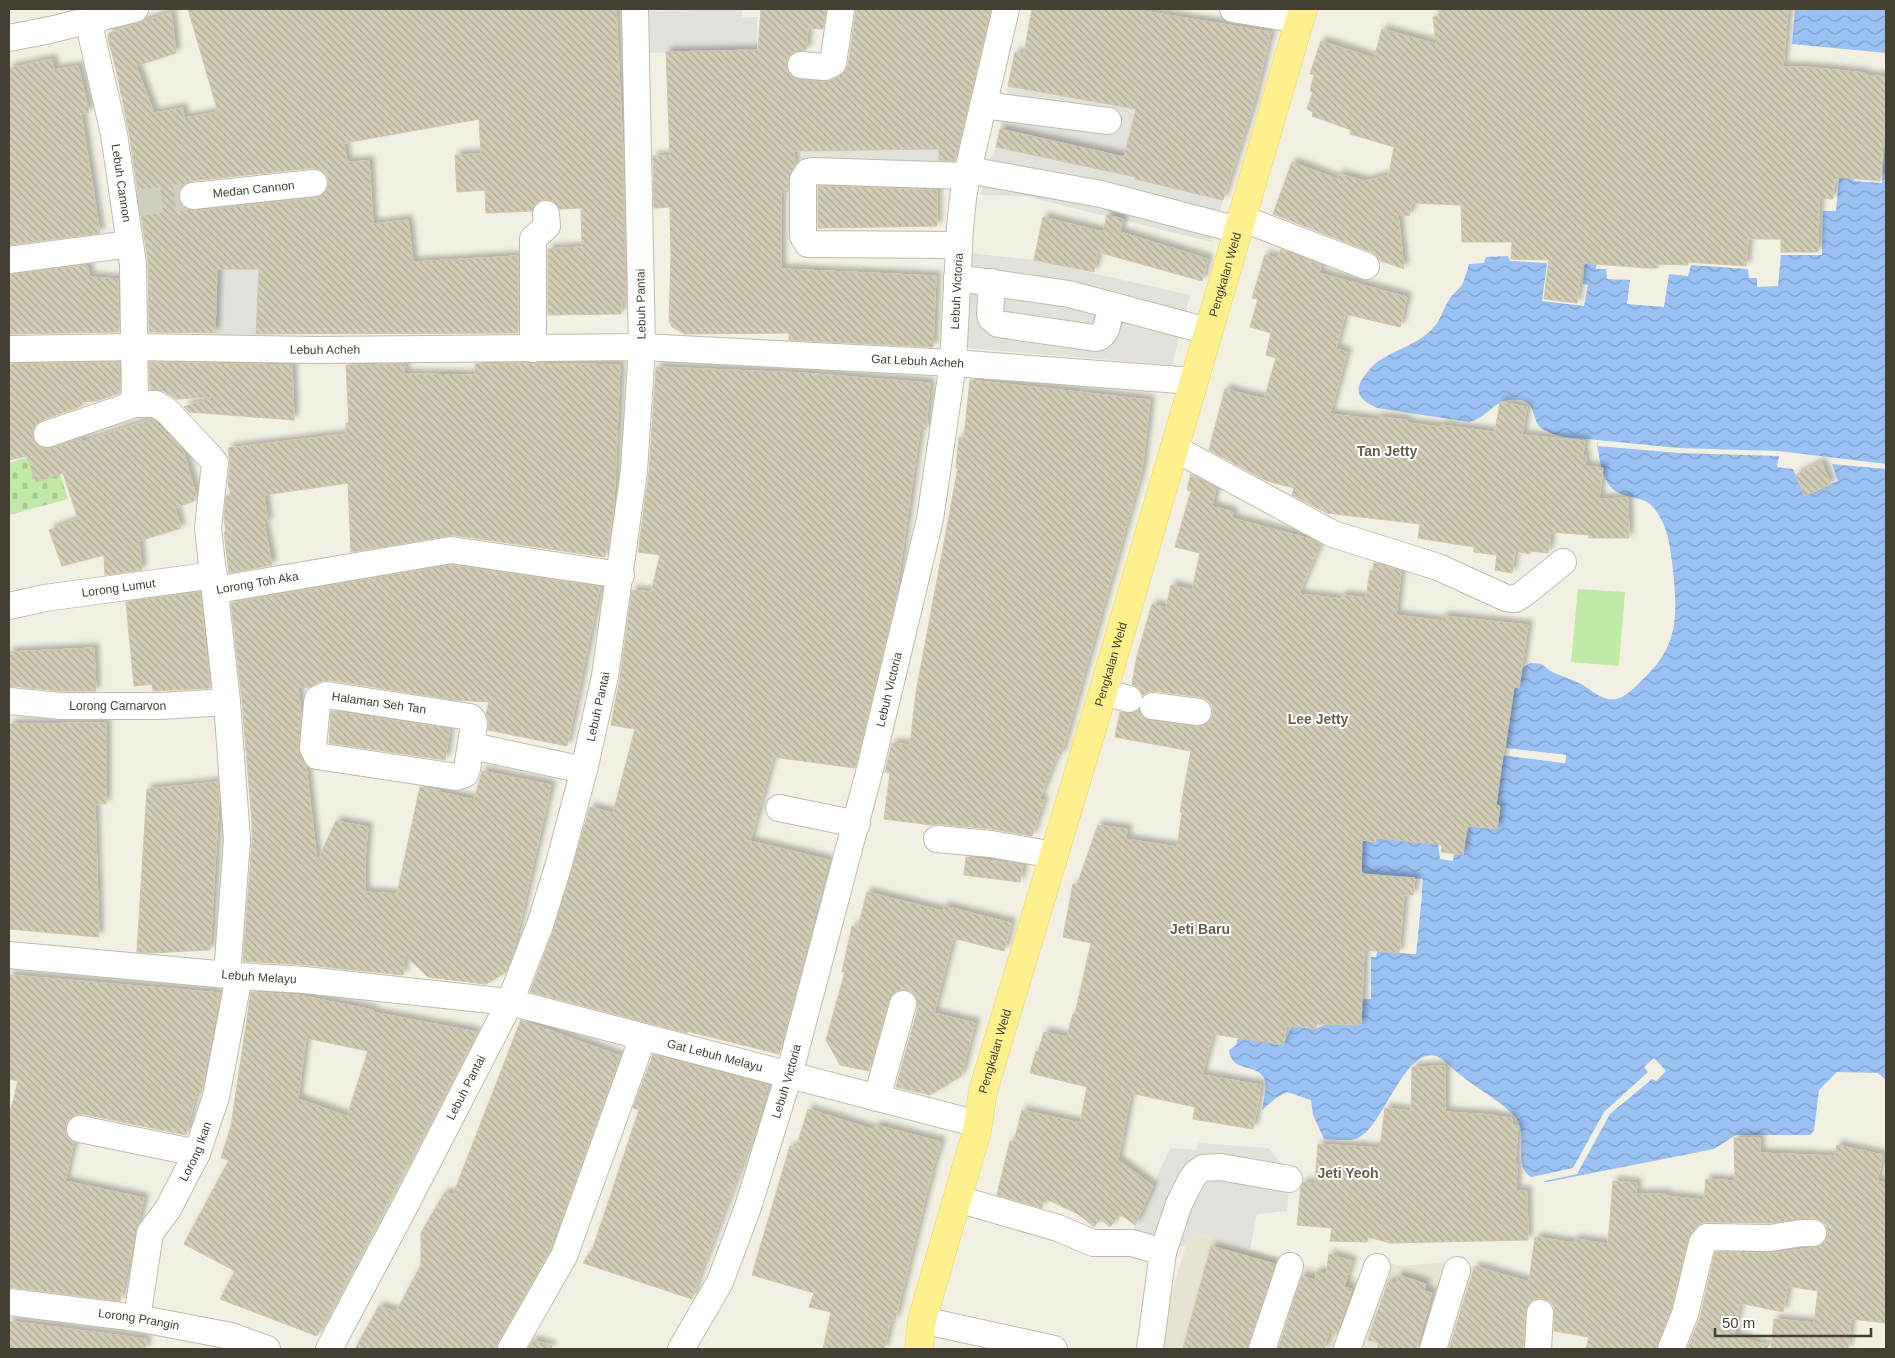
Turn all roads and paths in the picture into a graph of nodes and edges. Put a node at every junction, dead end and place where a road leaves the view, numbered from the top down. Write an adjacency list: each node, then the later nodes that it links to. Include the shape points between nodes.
1 (135, 9): 6 (street)
2 (635, 9): 26 (street, Lebuh Pantai)
3 (841, 9): 9 (street, via 833,63 825,67)
4 (1006, 9): 10 (street, Lebuh Victoria)
5 (1233, 9): 7 (street)
6 (91, 14): 8 (street, via 50,30); 17 (street, Lebuh Cannon, via 91,34 130,204)
7 (1302, 14): 16 (main road, Pengkalan Weld)
8 (9, 38)
9 (801, 65)
10 (983, 105): 11 (street); 12 (street, Lebuh Victoria)
11 (1108, 121)
12 (968, 173): 16 (street, via 1101,194); 18 (street, Lebuh Victoria); 18 (street, via 813,171 803,180 804,236 808,244)
13 (314, 183): 14 (street, Medan Cannon)
14 (193, 196)
15 (546, 214): 28 (street, via 547,226 533,239)
16 (1240, 224): 20 (street); 24 (main road, Pengkalan Weld)
17 (130, 244): 19 (street); 25 (street, Lebuh Cannon)
18 (959, 246): 21 (street, Lebuh Victoria)
19 (9, 260)
20 (1366, 266)
21 (957, 278): 22 (street); 29 (street, Lebuh Victoria)
22 (992, 282): 23 (street, via 1069,294); 23 (street, via 990,314 998,324 1095,338 1104,335)
23 (1111, 305): 24 (street)
24 (1208, 331): 30 (main road, Pengkalan Weld)
25 (135, 347): 27 (street, Lebuh Acheh); 28 (street, Lebuh Acheh); 31 (street, Lebuh Cannon)
26 (642, 347): 28 (street, Lebuh Acheh); 29 (street, Gat Lebuh Acheh); 35 (street, Lebuh Pantai, via 634,471)
27 (9, 349)
28 (533, 349)
29 (953, 363): 30 (street, Gat Lebuh Acheh); 45 (street, Lebuh Victoria, via 930,519)
30 (1193, 381): 33 (main road, Pengkalan Weld)
31 (135, 404): 32 (street); 36 (street, via 161,406 215,463 208,528)
32 (47, 434)
33 (1174, 448): 34 (street, via 1333,534 1438,567 1506,598 1515,599 1522,595); 38 (main road, Pengkalan Weld)
34 (1563, 562)
35 (620, 575): 36 (street, Lorong Toh Aka, via 451,550); 43 (street, Lebuh Pantai, via 605,676)
36 (215, 583): 37 (street, Lorong Lumut, via 45,598); 40 (street, Lorong Toh Aka)
37 (9, 606)
38 (1103, 692): 41 (street); 47 (main road, Pengkalan Weld)
39 (9, 701): 40 (street, Lorong Carnarvon, via 61,706)
40 (227, 702): 49 (street, Lorong Toh Aka, via 237,840)
41 (1198, 712)
42 (472, 746): 42 (street, Halaman Seh Tan, via 467,769 461,777 321,758 313,753 318,699 327,695 466,715 473,720); 43 (street)
43 (584, 770): 50 (street, Lebuh Pantai, via 540,925)
44 (779, 808): 45 (street)
45 (857, 824): 53 (street, Lebuh Victoria, via 844,862)
46 (937, 839): 47 (street)
47 (1054, 855): 55 (main road, Pengkalan Weld, via 983,1091)
48 (9, 954): 49 (street, Lebuh Melayu)
49 (233, 976): 50 (street, Lebuh Melayu, via 305,980); 57 (street, Lorong Ikan, via 216,1097)
50 (510, 1002): 52 (street, Gat Lebuh Melayu); 71 (street, Lebuh Pantai)
51 (903, 1004): 54 (street)
52 (644, 1037): 53 (street, Gat Lebuh Melayu); 72 (street, via 564,1256)
53 (789, 1075): 54 (street, Gat Lebuh Melayu); 73 (street, Lebuh Victoria, via 748,1207 720,1282)
54 (877, 1098): 55 (street, Gat Lebuh Melayu)
55 (978, 1124): 59 (main road, Pengkalan Weld)
56 (80, 1129): 57 (street)
57 (197, 1153): 67 (street, Lorong Ikan, via 168,1208 150,1233)
58 (1289, 1179): 61 (street, via 1220,1166 1203,1168 1191,1180 1179,1204)
59 (958, 1199): 61 (street, via 1058,1228 1093,1243 1132,1244); 68 (main road, Pengkalan Weld)
60 (1812, 1233): 82 (street, via 1770,1238 1707,1237 1702,1243 1685,1314)
61 (1163, 1252): 77 (street)
62 (1290, 1266): 78 (street)
63 (1377, 1267): 79 (street)
64 (1457, 1270): 80 (street)
65 (9, 1302): 67 (street, Lorong Prangin)
66 (1540, 1313): 81 (street)
67 (137, 1318): 70 (street, Lorong Prangin, via 231,1336)
68 (922, 1320): 69 (street); 74 (main road, Pengkalan Weld); 75 (main road, Pengkalan Weld)
69 (981, 1342): 76 (street)
70 (267, 1349)
71 (329, 1349)
72 (511, 1349)
73 (681, 1349)
74 (905, 1349)
75 (919, 1349)
76 (1054, 1349)
77 (1150, 1349)
78 (1262, 1349)
79 (1348, 1349)
80 (1433, 1349)
81 (1538, 1349)
82 (1671, 1349)

